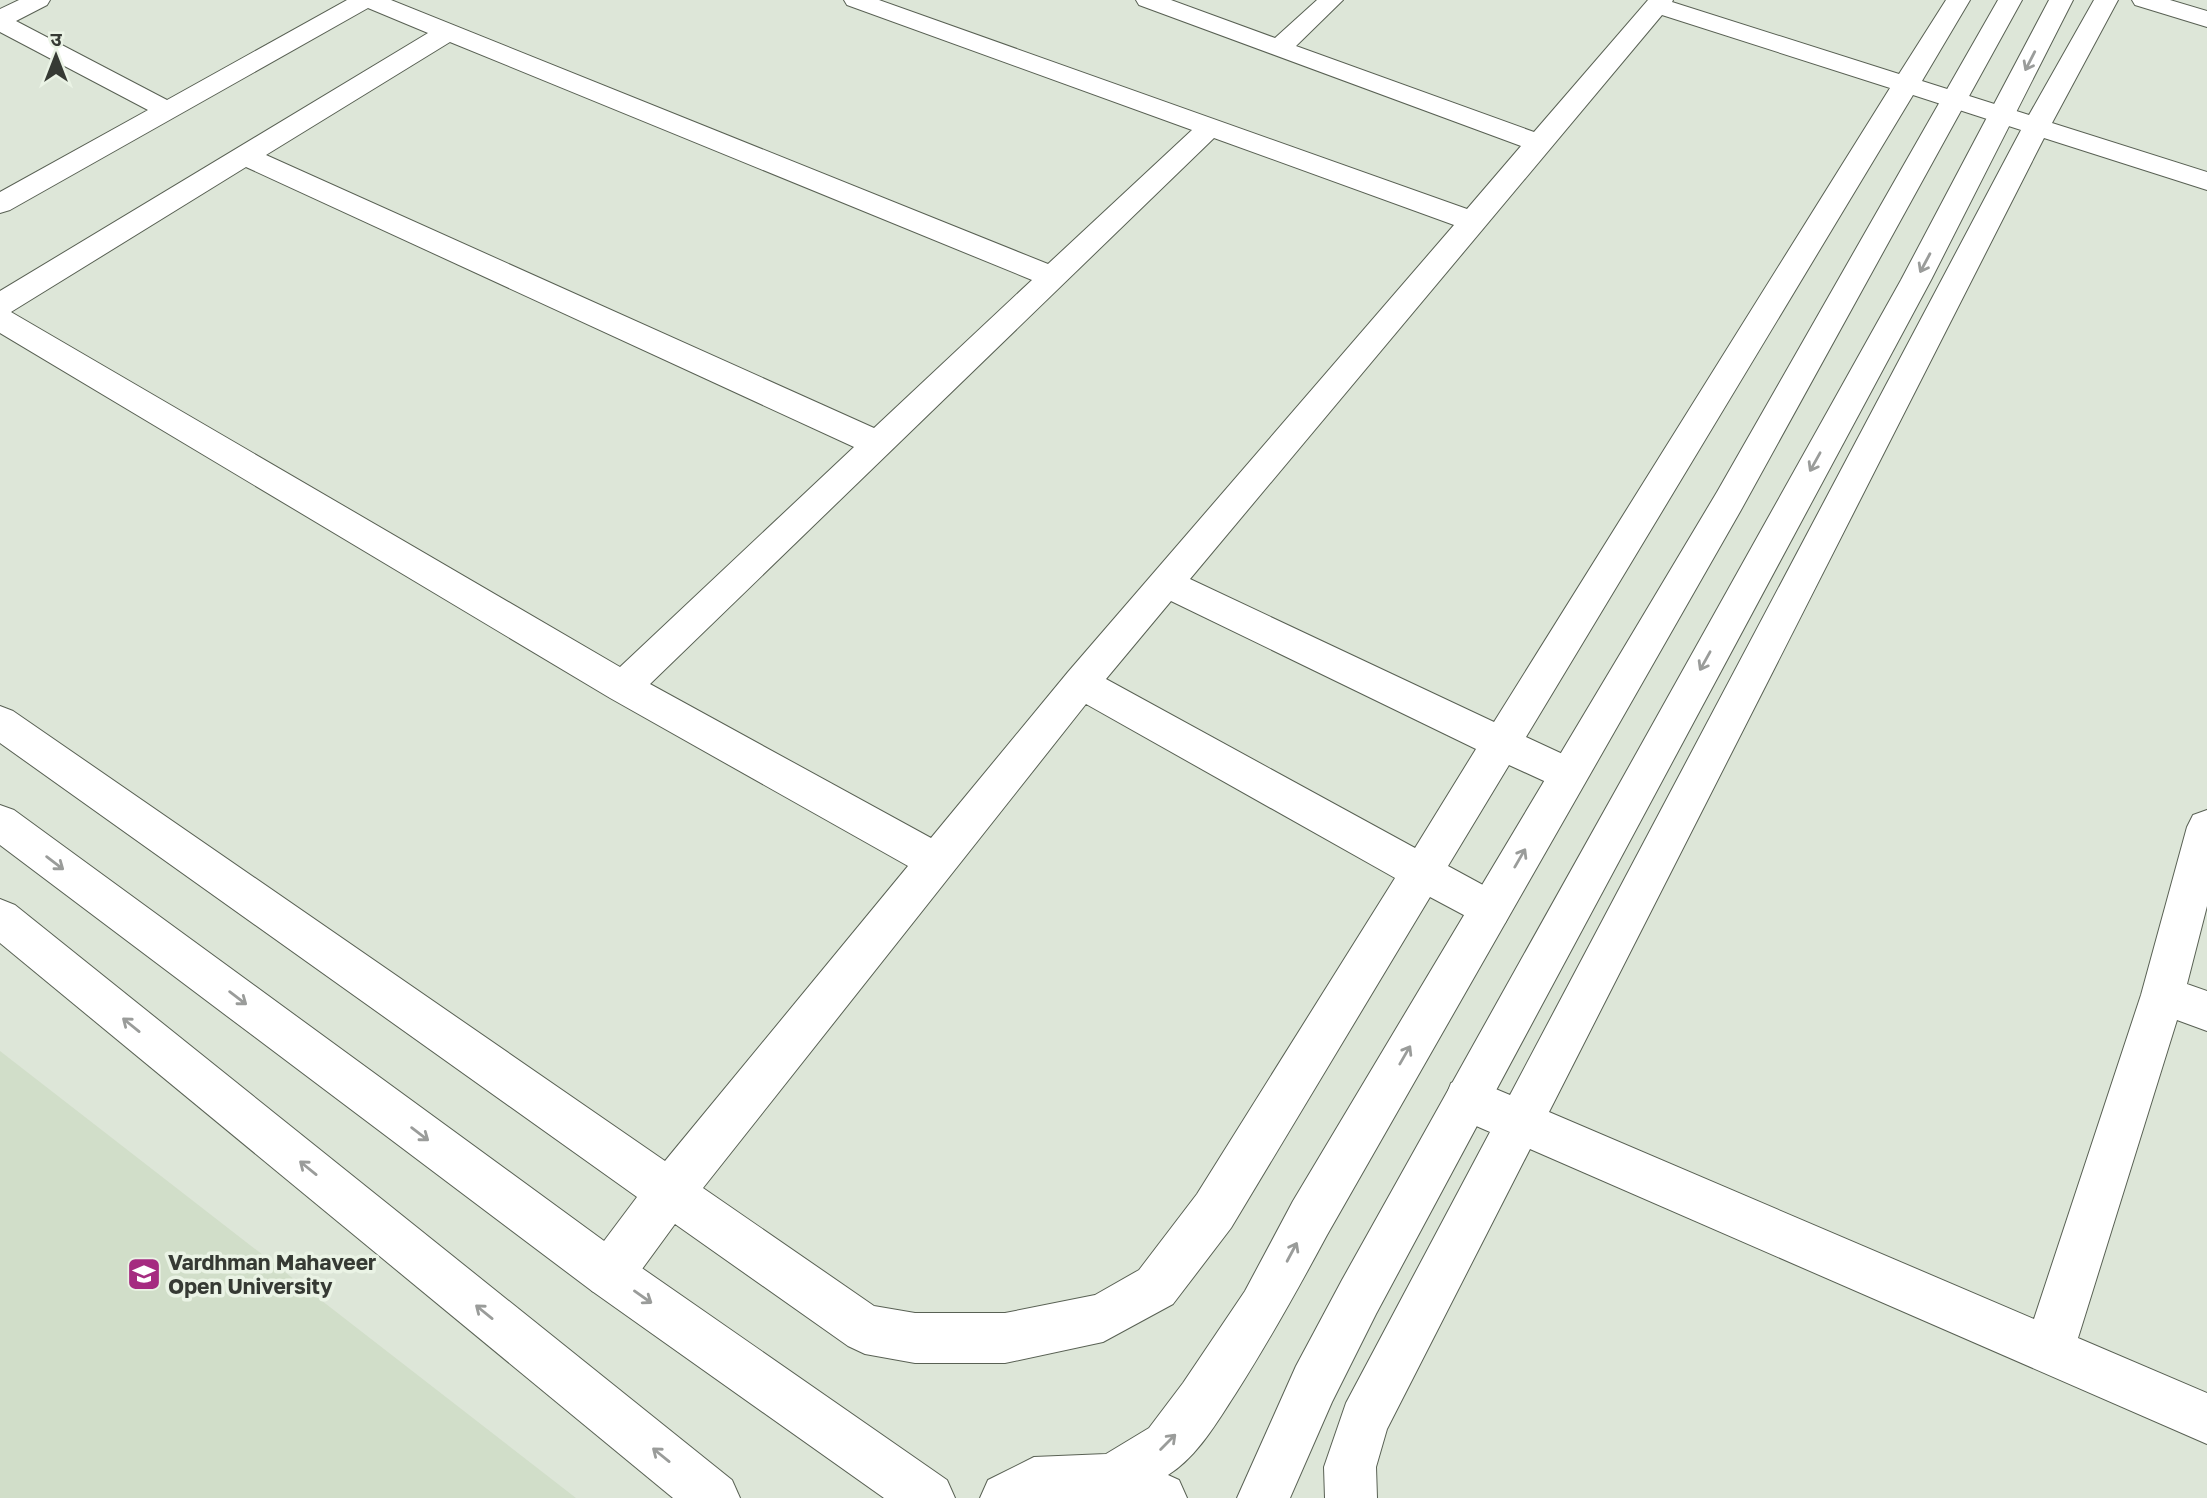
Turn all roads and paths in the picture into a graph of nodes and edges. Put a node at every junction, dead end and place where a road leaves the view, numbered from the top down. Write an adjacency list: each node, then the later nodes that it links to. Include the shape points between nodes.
1 (38, 0): 13 (street)
2 (367, 0): 14 (street); 18 (street)
3 (856, 0): 20 (street)
4 (1150, 0): 15 (street)
5 (1331, 0): 15 (street)
6 (1958, 0): 16 (street)
7 (2010, 0): 17 (street)
8 (2061, 0): 19 (street, one-way to 19)
9 (2106, 0): 19 (street)
10 (2144, 0): 12 (street)
11 (1659, 2): 16 (street); 21 (street)
12 (2207, 19)
13 (0, 20): 18 (street)
14 (448, 32): 22 (street); 26 (street)
15 (1279, 48): 21 (street)
16 (1905, 84): 17 (street); 34 (street)
17 (1954, 100): 19 (street); 35 (street)
18 (167, 110): 24 (street)
19 (2020, 121): 23 (street); 44 (street, one-way to 44, via 1916,279); 45 (street)
20 (1210, 127): 25 (street); 26 (street)
21 (1540, 144): 25 (street)
22 (245, 156): 27 (street); 29 (street)
23 (2207, 181)
24 (0, 204)
25 (1475, 222): 30 (street)
26 (1053, 277): 29 (street)
27 (0, 305)
28 (0, 319): 32 (street)
29 (878, 444): 32 (street)
30 (1166, 583): 31 (street); 34 (street)
31 (1081, 683): 38 (street); 39 (street)
32 (623, 687): 38 (street)
33 (0, 722): 46 (street)
34 (1502, 744): 35 (street); 39 (street)
35 (1568, 775): 40 (street, one-way to 35)
36 (0, 822): 47 (street, one-way to 47)
37 (2207, 827): 42 (street)
38 (936, 861): 46 (street)
39 (1421, 872): 40 (street); 46 (street, via 1214,1211 1156,1287 1103,1318 1005,1338 915,1338 865,1329)
40 (1490, 910): 50 (street, one-way to 40, via 1167,1446 1209,1389 1262,1308)
41 (0, 918): 51 (street, one-way to 41)
42 (2163, 995): 43 (street); 48 (street)
43 (2207, 1011)
44 (1467, 1098): 45 (street); 55 (street, via 1314,1384)
45 (1521, 1120): 48 (street); 56 (street, via 1364,1421 1350,1467)
46 (669, 1193): 47 (street)
47 (610, 1274): 52 (street, one-way to 52)
48 (2049, 1350): 49 (street)
49 (2207, 1419)
50 (1112, 1480): 53 (street, via 1034,1483); 54 (street)
51 (714, 1498)
52 (929, 1498)
53 (1006, 1498)
54 (1161, 1498)
55 (1264, 1498)
56 (1351, 1498)

